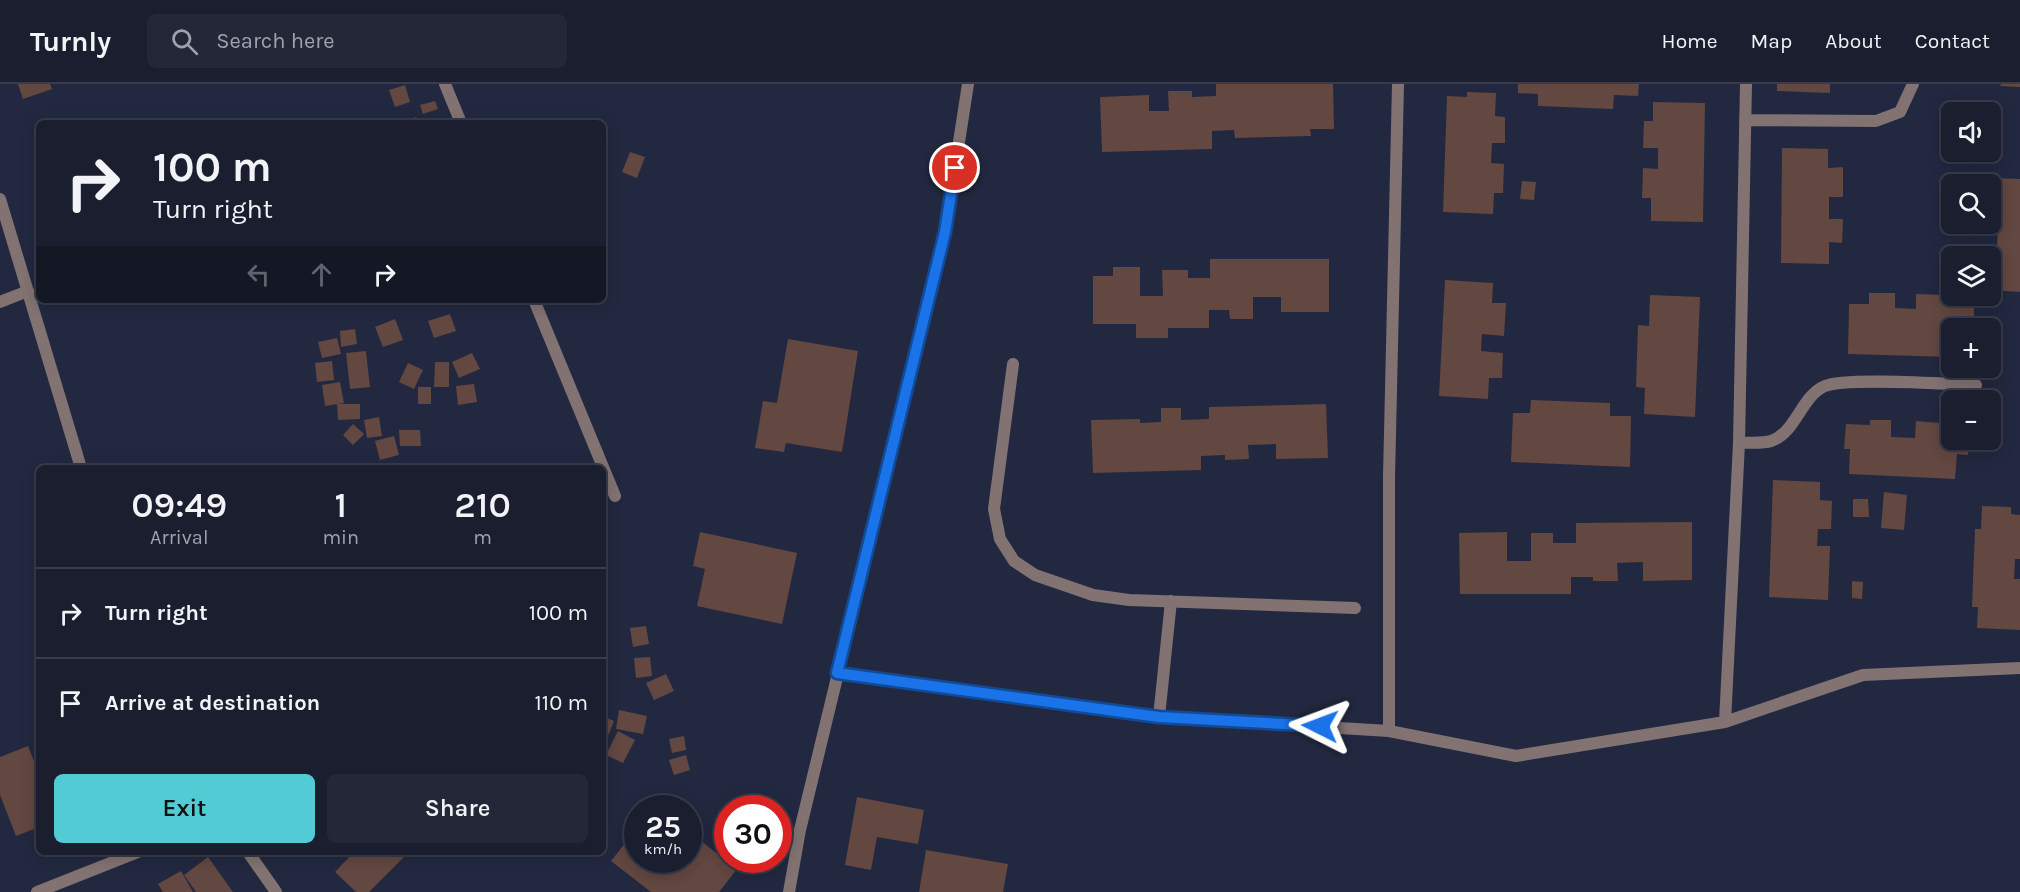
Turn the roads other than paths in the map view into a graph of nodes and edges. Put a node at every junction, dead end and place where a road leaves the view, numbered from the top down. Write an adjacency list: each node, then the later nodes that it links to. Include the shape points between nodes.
1 (445, 84): 6 (street)
2 (968, 84): 22 (street, via 945,232)
3 (1398, 84): 25 (street, via 1389,477)
4 (1746, 84): 7 (street)
5 (1913, 84): 7 (street, via 1900,112 1876,121)
6 (460, 120)
7 (1745, 120): 14 (street)
8 (0, 200): 9 (street)
9 (27, 291): 10 (street); 15 (street)
10 (0, 302)
11 (535, 303): 16 (street)
12 (1013, 364): 19 (street, via 994,509 1000,539 1014,561 1035,575 1093,595)
13 (1976, 385): 14 (street, via 1825,386 1808,400 1788,429 1772,441)
14 (1739, 443): 24 (street)
15 (80, 465)
16 (602, 465)
17 (606, 474): 18 (street)
18 (615, 496)
19 (1171, 601): 20 (street); 23 (street)
20 (1355, 608)
21 (2020, 668): 24 (street, via 1863,675)
22 (837, 673): 23 (street); 30 (street)
23 (1159, 717): 25 (street)
24 (1725, 722): 25 (street, via 1516,756)
25 (1389, 730)
26 (130, 855): 28 (street)
27 (250, 855): 29 (street)
28 (37, 892)
29 (276, 892)
30 (789, 892)

